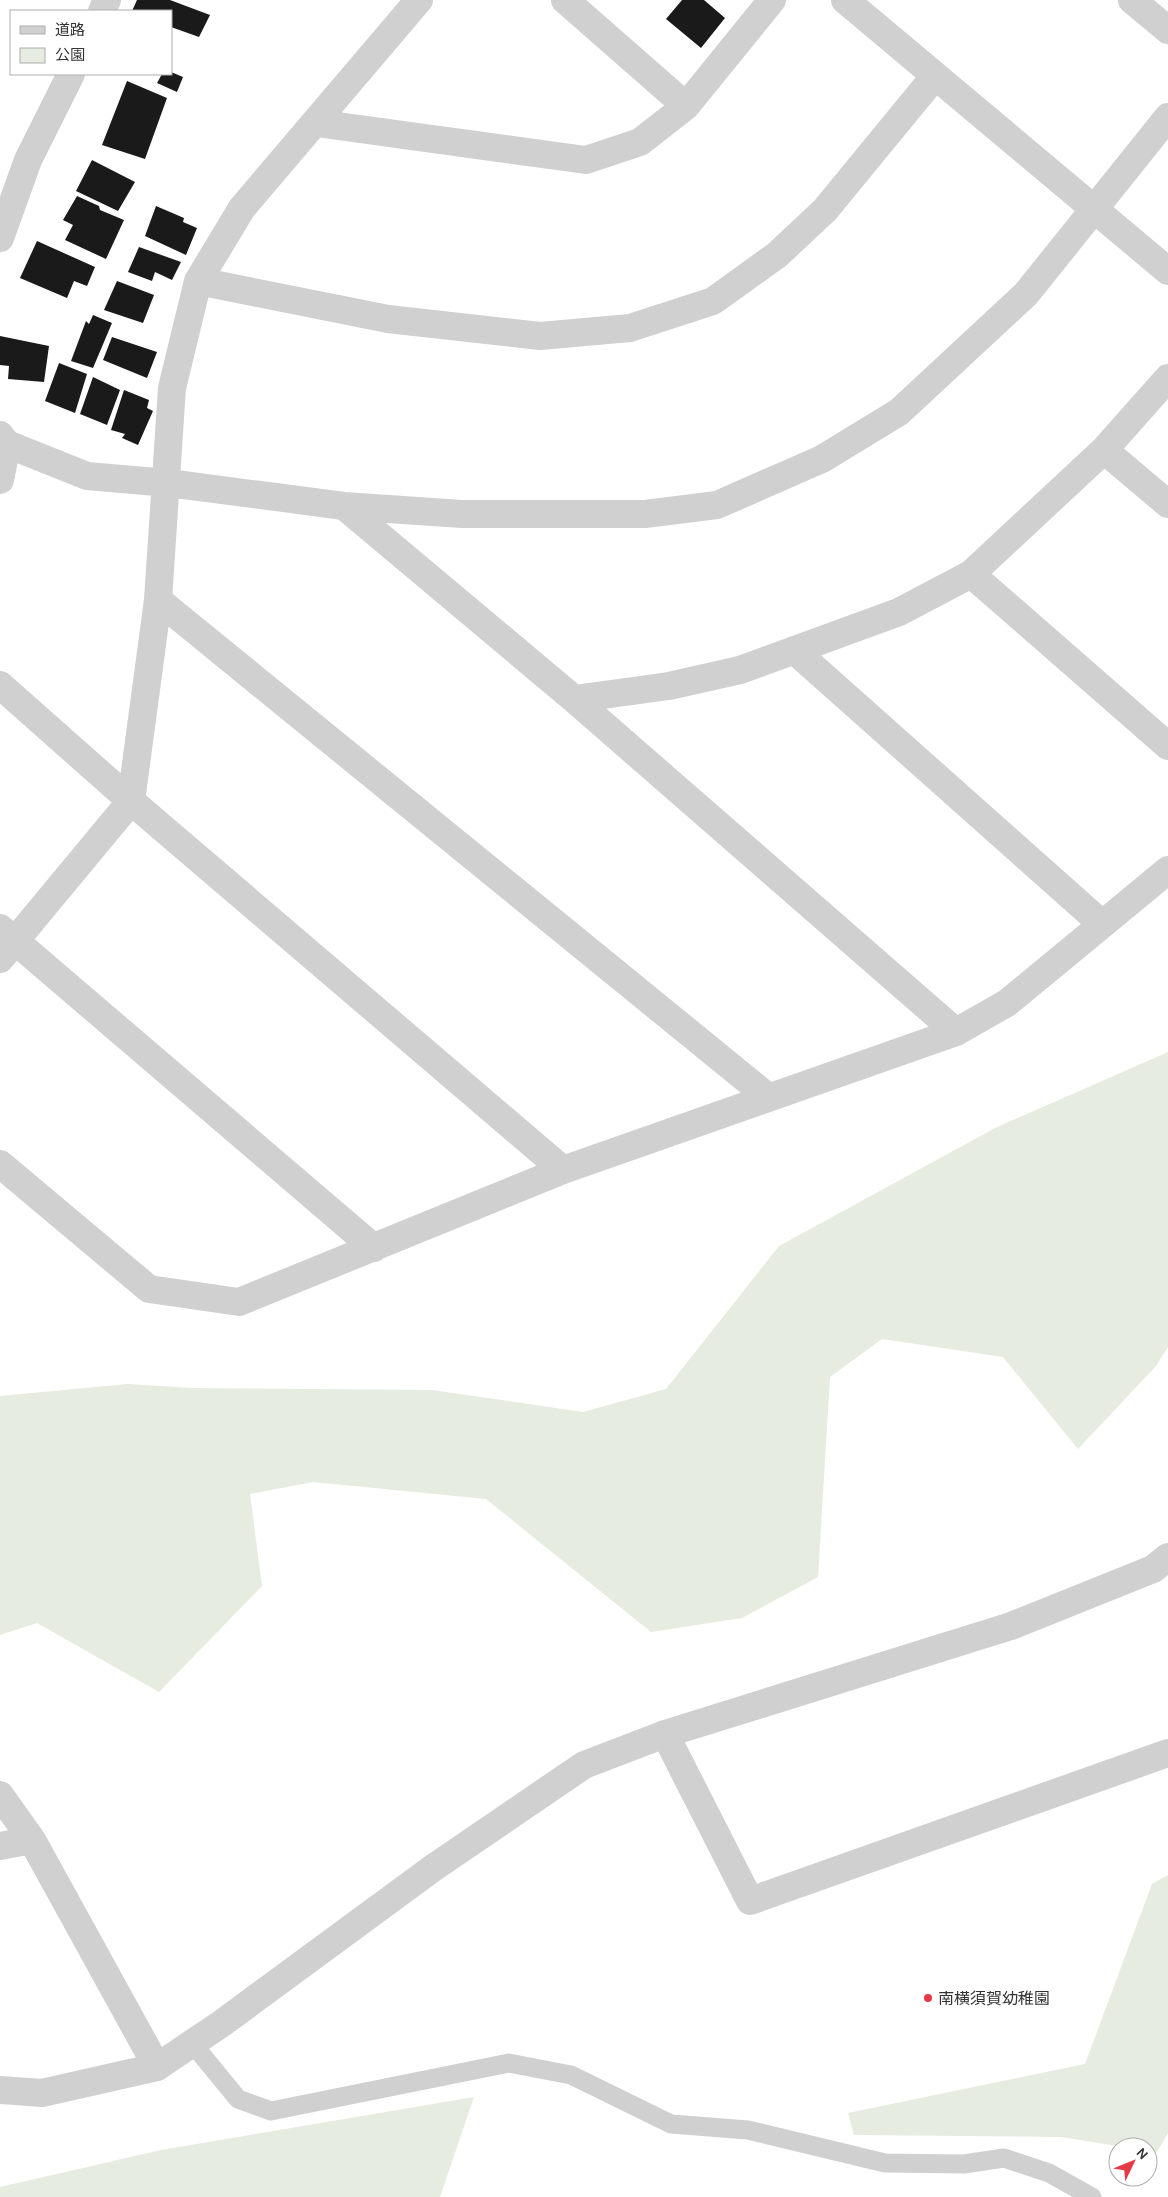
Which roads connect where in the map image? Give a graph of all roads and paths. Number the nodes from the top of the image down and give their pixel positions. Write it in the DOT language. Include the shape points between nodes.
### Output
graph roads {
  1 [pos="419,0"];
  2 [pos="565,0"];
  3 [pos="772,0"];
  4 [pos="845,0"];
  5 [pos="1132,0"];
  6 [pos="1168,30"];
  7 [pos="70,75"];
  8 [pos="935,76"];
  9 [pos="686,106"];
  10 [pos="1168,117"];
  11 [pos="316,123"];
  12 [pos="1093,208"];
  13 [pos="0,238"];
  14 [pos="1168,271"];
  15 [pos="198,281"];
  16 [pos="1168,378"];
  17 [pos="3,439"];
  18 [pos="1104,450"];
  19 [pos="0,480"];
  20 [pos="168,483"];
  21 [pos="1168,504"];
  22 [pos="344,506"];
  23 [pos="971,574"];
  24 [pos="158,600"];
  25 [pos="794,650"];
  26 [pos="0,685"];
  27 [pos="574,699"];
  28 [pos="1168,746"];
  29 [pos="131,801"];
  30 [pos="1168,870"];
  31 [pos="1102,924"];
  32 [pos="5,943"];
  33 [pos="956,1032"];
  34 [pos="768,1097"];
  35 [pos="0,1164"];
  36 [pos="563,1170"];
  37 [pos="374,1248"];
  38 [pos="1163,1567"];
  39 [pos="665,1734"];
  40 [pos="1168,1753"];
  41 [pos="0,1796"];
  42 [pos="32,1840"];
  43 [pos="0,1846"];
  44 [pos="192,2043"];
  45 [pos="157,2066"];
  46 [pos="0,2090"];
  47 [pos="1092,2197"];
  1 -- 11 [label="street"];
  2 -- 9 [label="street"];
  3 -- 9 [label="street"];
  4 -- 8 [label="street"];
  5 -- 6 [label="street"];
  7 -- 13 [label="street" via="28,160"];
  8 -- 12 [label="street"];
  8 -- 15 [label="street" via="825,210 777,255 713,301 630,328 540,336 388,319"];
  9 -- 11 [label="street" via="640,142 586,160"];
  10 -- 12 [label="street"];
  11 -- 15 [label="street" via="242,208"];
  12 -- 14 [label="street"];
  12 -- 22 [label="street" via="1026,294 899,412 822,459 717,505 645,514 462,514"];
  15 -- 20 [label="street" via="172,388"];
  16 -- 18 [label="street"];
  17 -- 19 [label="street"];
  17 -- 20 [label="street" via="87,476"];
  18 -- 21 [label="street"];
  18 -- 23 [label="street"];
  20 -- 22 [label="street"];
  20 -- 24 [label="street"];
  22 -- 27 [label="street"];
  23 -- 25 [label="street" via="899,612"];
  23 -- 28 [label="street"];
  24 -- 29 [label="street"];
  24 -- 34 [label="street"];
  25 -- 27 [label="street" via="740,670 669,686"];
  25 -- 31 [label="street"];
  26 -- 29 [label="street"];
  27 -- 33 [label="street"];
  29 -- 32 [label="street"];
  29 -- 36 [label="street"];
  30 -- 31 [label="street"];
  31 -- 33 [label="street" via="1007,1003"];
  32 -- 37 [label="street"];
  33 -- 34 [label="street"];
  34 -- 36 [label="street"];
  35 -- 37 [label="street" via="149,1289 239,1302"];
  36 -- 37 [label="street"];
  38 -- 39 [label="street" via="1011,1626"];
  39 -- 40 [label="street" via="750,1901"];
  39 -- 44 [label="street" via="584,1765 433,1868"];
  41 -- 42 [label="street"];
  42 -- 43 [label="street"];
  42 -- 45 [label="street"];
  44 -- 45 [label="street"];
  44 -- 47 [label="lane" via="238,2099 271,2111 509,2063 571,2075 671,2124 748,2130 885,2163 964,2164 1004,2158 1049,2173"];
  45 -- 46 [label="street" via="42,2093"];
}
